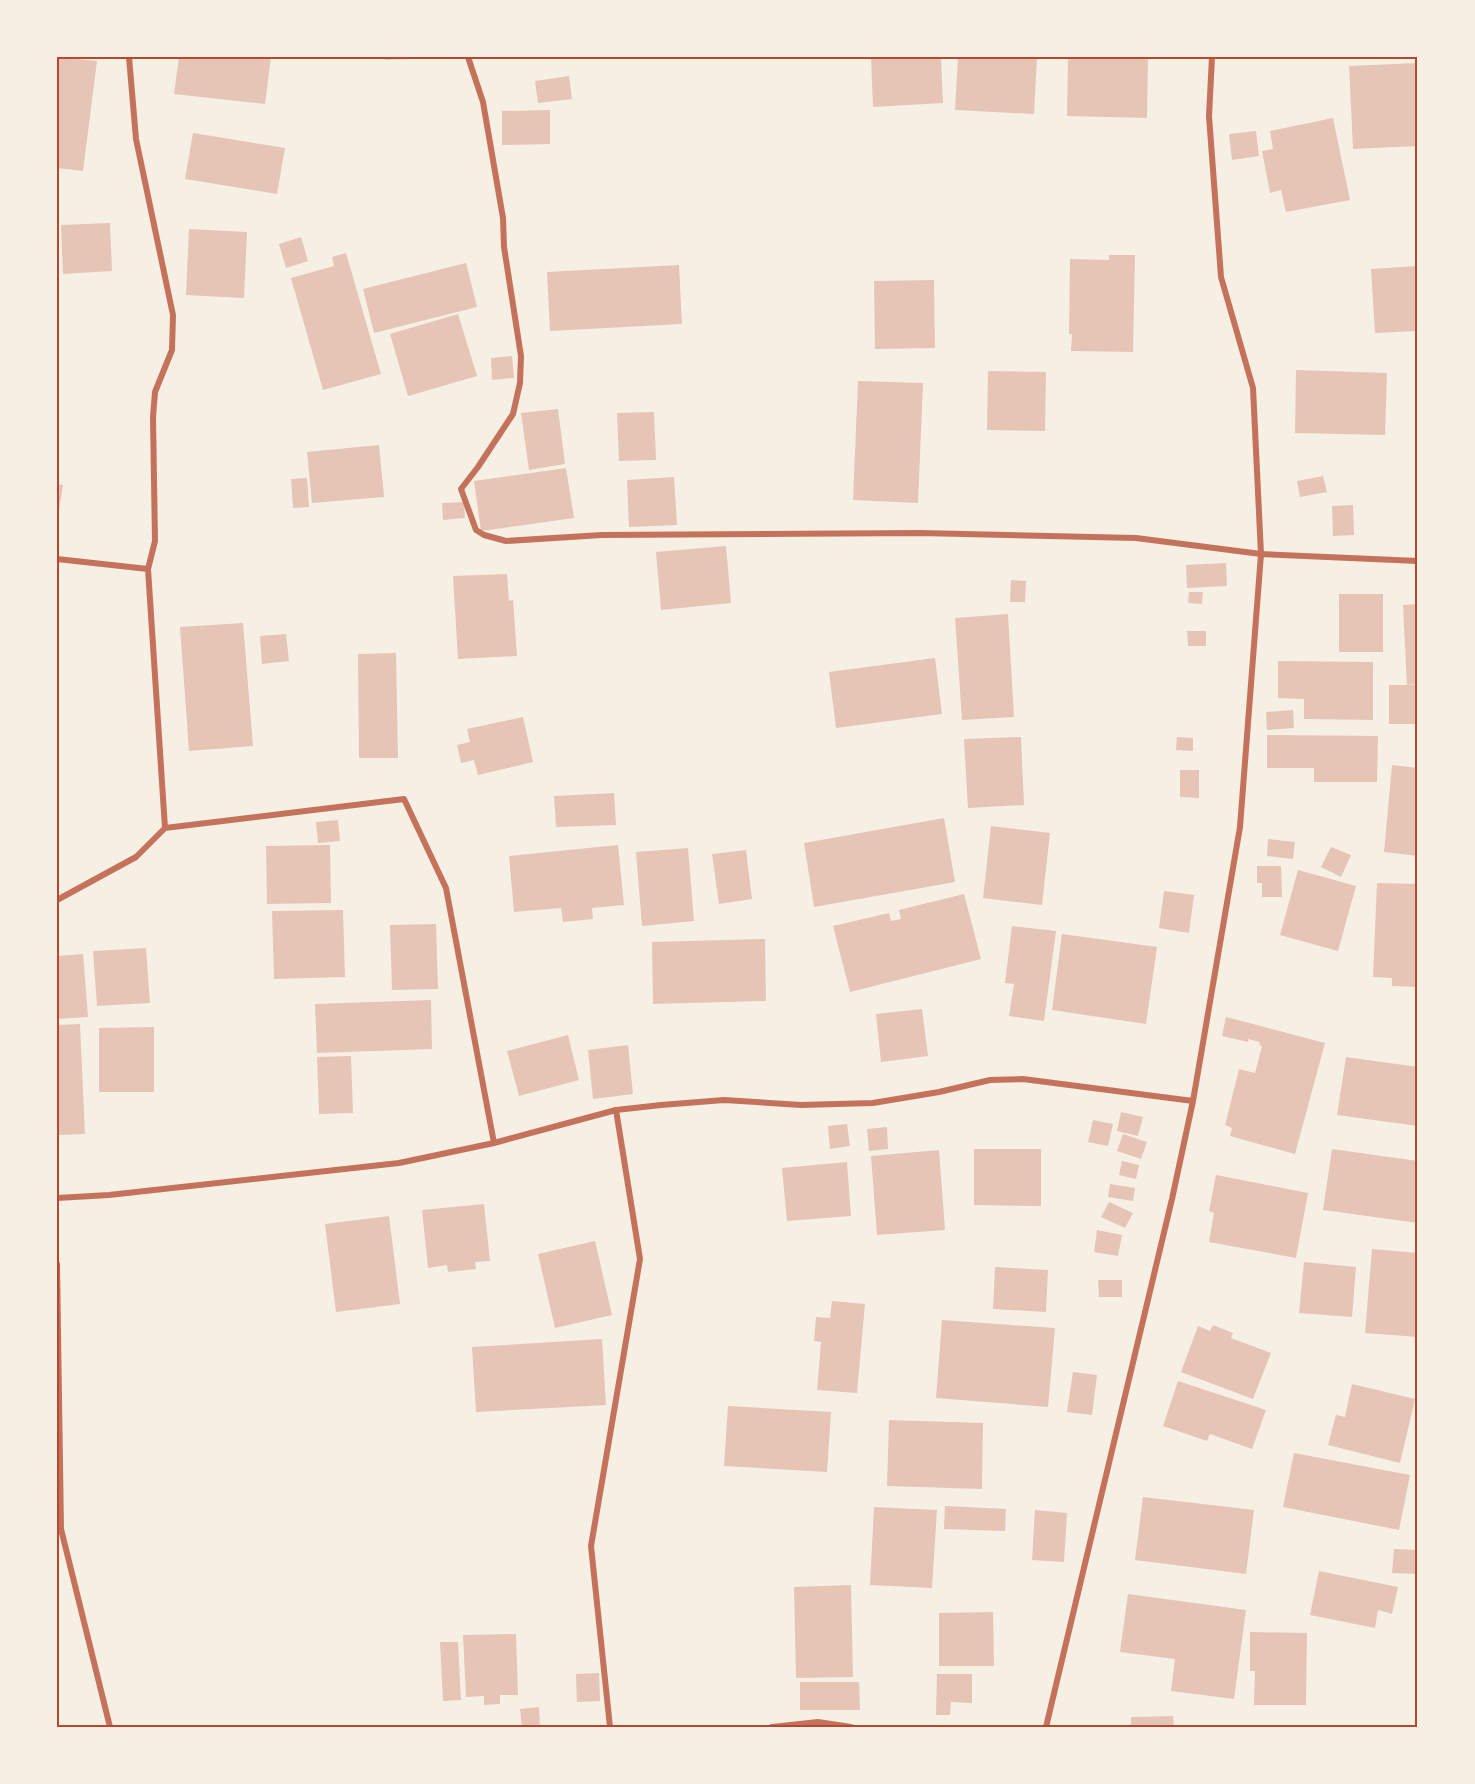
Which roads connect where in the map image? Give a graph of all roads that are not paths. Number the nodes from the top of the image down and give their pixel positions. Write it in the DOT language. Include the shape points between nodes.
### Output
graph roads {
  1 [pos="129,57"];
  2 [pos="468,57"];
  3 [pos="1212,57"];
  4 [pos="1261,554"];
  5 [pos="57,559"];
  6 [pos="1418,561"];
  7 [pos="148,569"];
  8 [pos="165,828"];
  9 [pos="57,900"];
  10 [pos="1193,1101"];
  11 [pos="616,1110"];
  12 [pos="494,1143"];
  13 [pos="57,1198"];
  14 [pos="57,1264"];
  15 [pos="110,1727"];
  16 [pos="610,1727"];
  17 [pos="772,1727"];
  18 [pos="851,1727"];
  19 [pos="1046,1727"];
  1 -- 7 [label="street" via="136,139 174,315 172,350 155,392 155,541"];
  2 -- 4 [label="street" via="483,102 521,356 513,414 461,489 476,530 506,541 602,535 920,533 1113,537"];
  3 -- 4 [label="street" via="1209,116 1221,277 1253,388"];
  4 -- 6 [label="street"];
  4 -- 10 [label="street" via="1240,827"];
  5 -- 7 [label="street"];
  7 -- 8 [label="street"];
  8 -- 9 [label="street" via="136,857"];
  8 -- 12 [label="street" via="404,800 446,888"];
  10 -- 11 [label="street" via="1023,1079 990,1080 873,1103 801,1105 724,1100"];
  10 -- 19 [label="street"];
  11 -- 12 [label="street"];
  11 -- 16 [label="street" via="640,1258 591,1546"];
  12 -- 13 [label="street" via="399,1163"];
  14 -- 15 [label="street" via="61,1529"];
  17 -- 18 [label="street" via="818,1722"];
}
